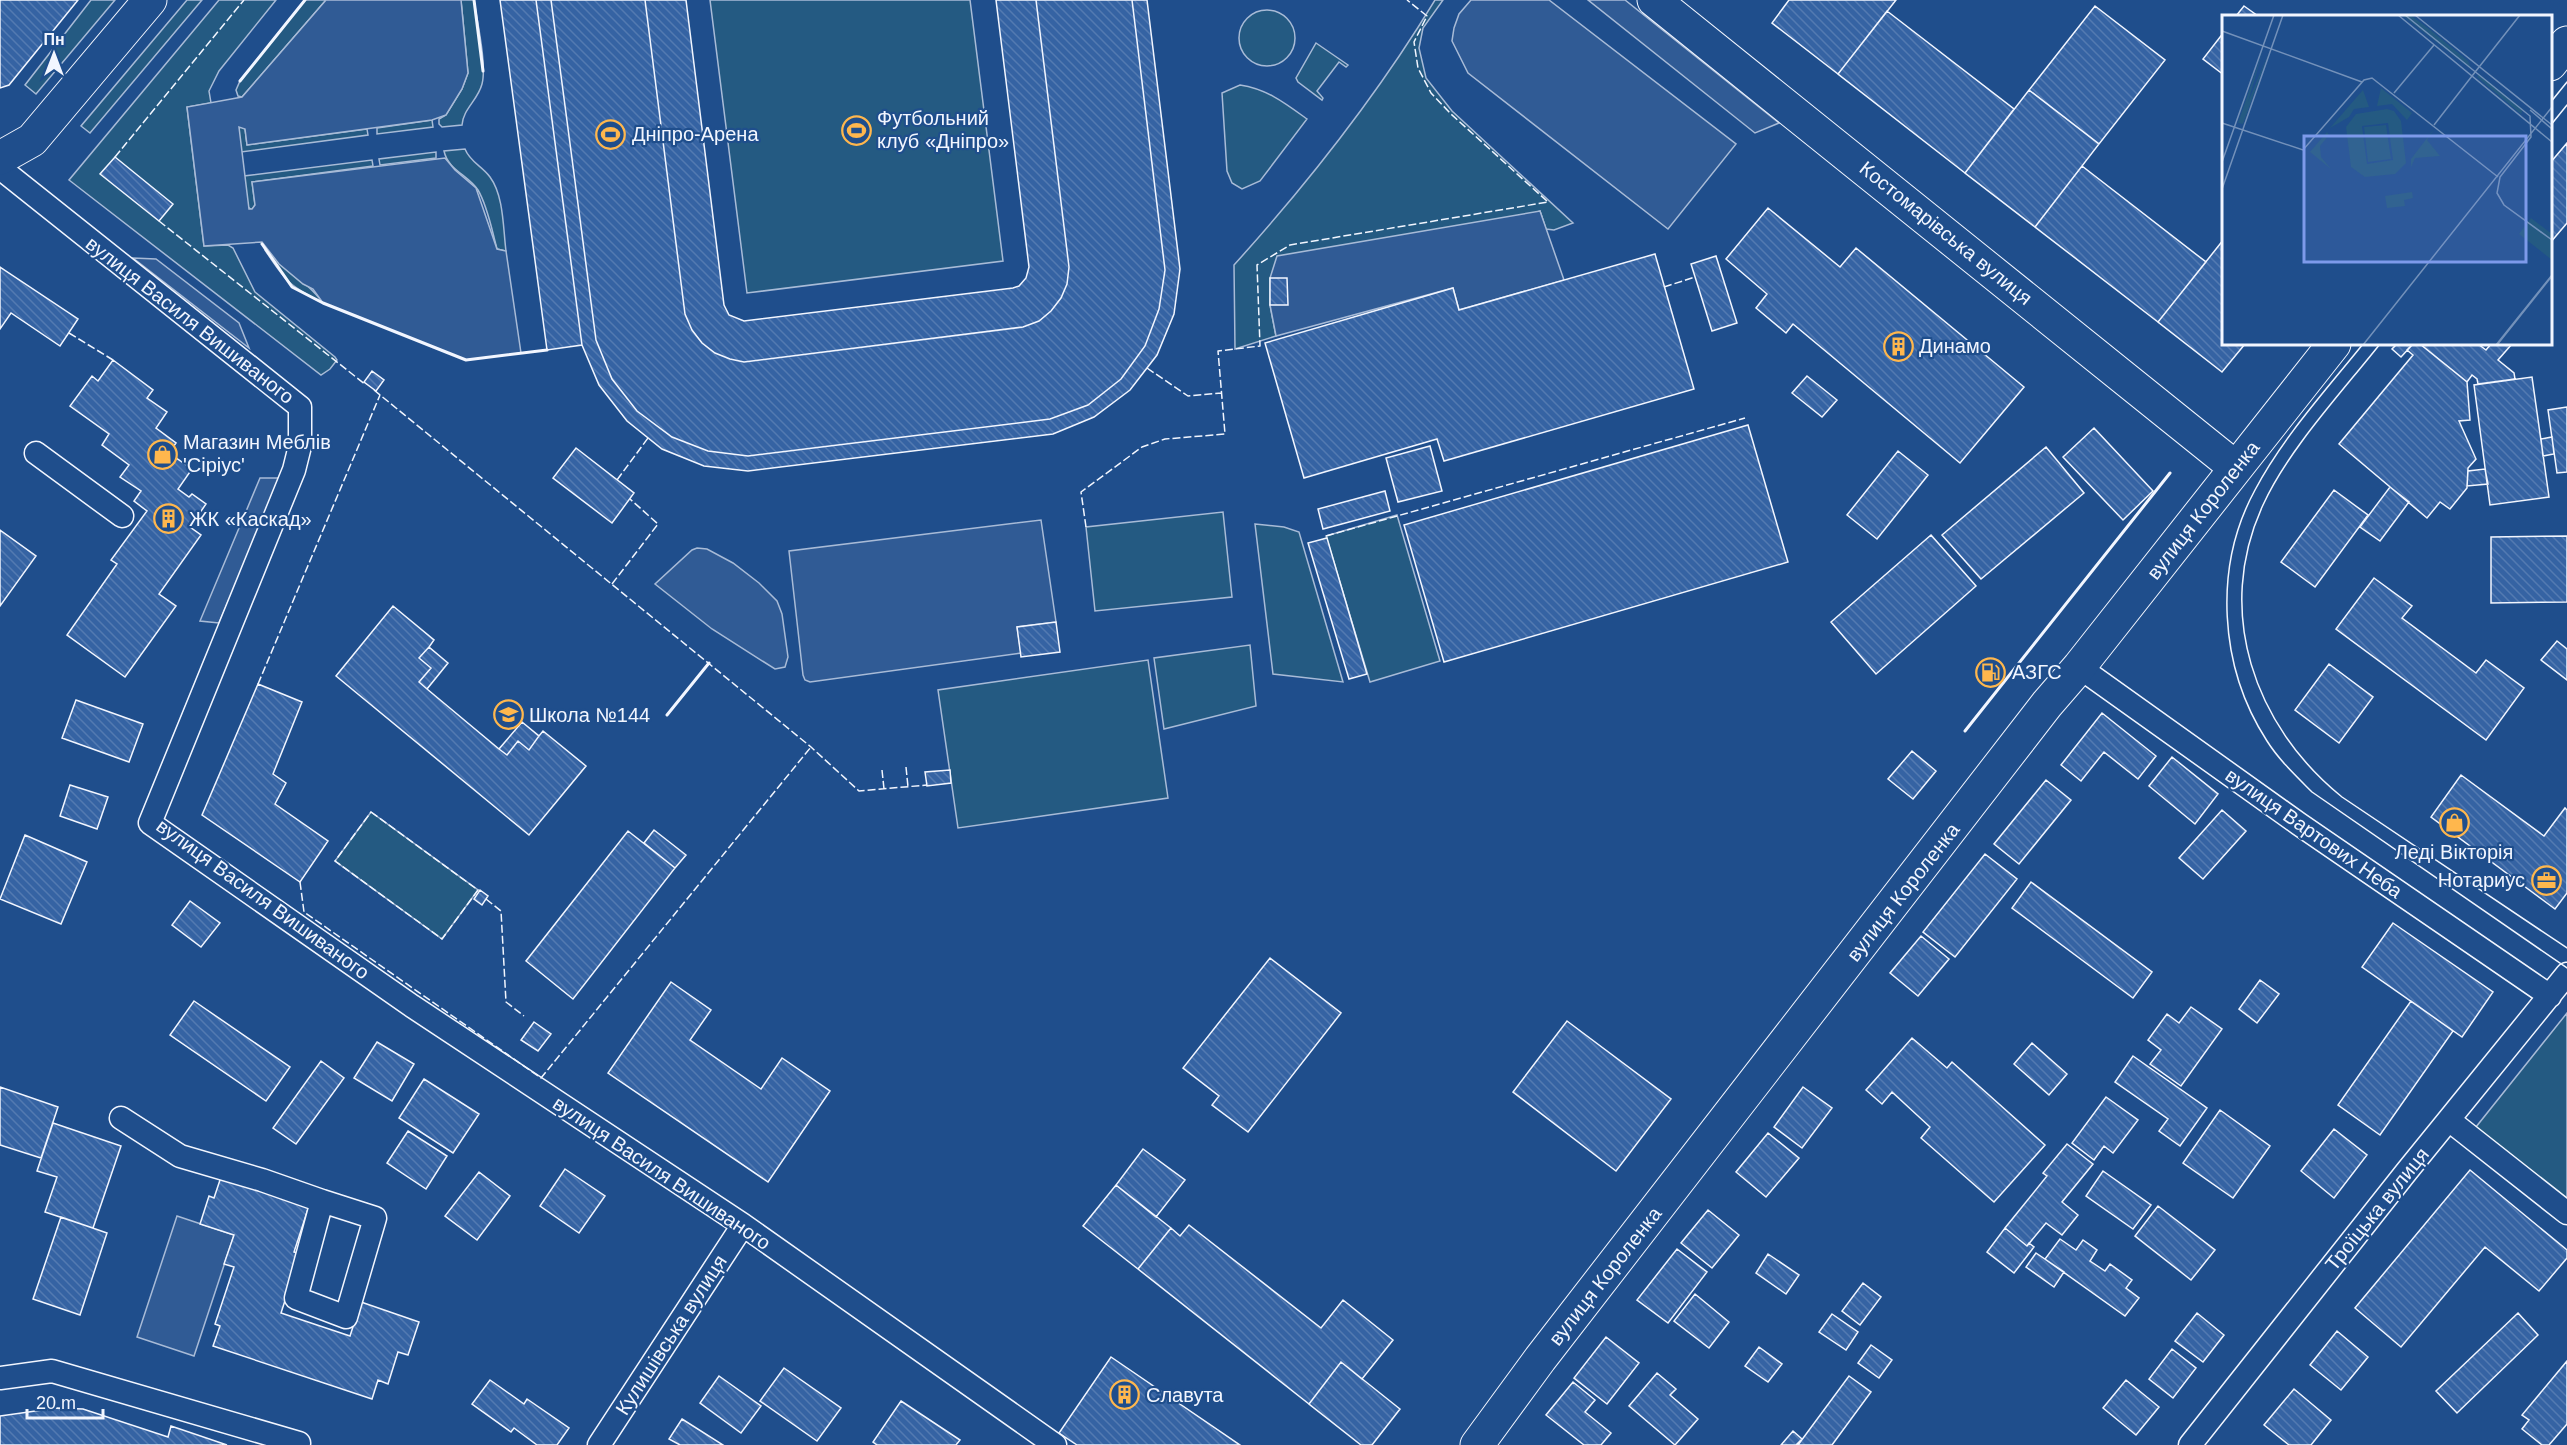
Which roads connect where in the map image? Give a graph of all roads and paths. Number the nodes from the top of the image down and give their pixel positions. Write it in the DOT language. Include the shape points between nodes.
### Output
graph roads {
  1 [pos="150,0"];
  2 [pos="1654,0"];
  3 [pos="2567,43"];
  4 [pos="2552,62"];
  5 [pos="0,158"];
  6 [pos="0,168"];
  7 [pos="2333,345"];
  8 [pos="36,453"];
  9 [pos="2236,468"];
  10 [pos="122,516"];
  11 [pos="2079,667"];
  12 [pos="2567,974"];
  13 [pos="2550,996"];
  14 [pos="121,1118"];
  15 [pos="2449,1120"];
  16 [pos="322,1202"];
  17 [pos="2567,1213"];
  18 [pos="743,1225"];
  19 [pos="0,1378"];
  20 [pos="299,1443"];
  21 [pos="599,1445"];
  22 [pos="1055,1445"];
  23 [pos="1477,1445"];
  24 [pos="2190,1445"];
  1 -- 5 [label="street" via="32,140"];
  2 -- 9 [label="street, Костомарівська вулиця"];
  3 -- 4 [label="street"];
  6 -- 18 [label="street, вулиця Василя Вишиваного" via="300,407 300,446 294,470 150,823 412,1006"];
  7 -- 9 [label="street, вулиця Короленка"];
  8 -- 10 [label="street"];
  9 -- 11 [label="street, вулиця Короленка"];
  11 -- 13 [label="street, вулиця Вартових Неба"];
  11 -- 23 [label="street, вулиця Короленка"];
  12 -- 13 [label="street, Троїцька вулиця"];
  13 -- 15 [label="street, Троїцька вулиця"];
  14 -- 16 [label="street" via="180,1156"];
  15 -- 17 [label="street"];
  15 -- 24 [label="street, Троїцька вулиця"];
  16 -- 16 [label="street" via="296,1298 346,1317 375,1218"];
  18 -- 21 [label="street, Кулишівська вулиця"];
  18 -- 22 [label="street, вулиця Василя Вишиваного"];
  19 -- 20 [label="street" via="52,1371"];
}
